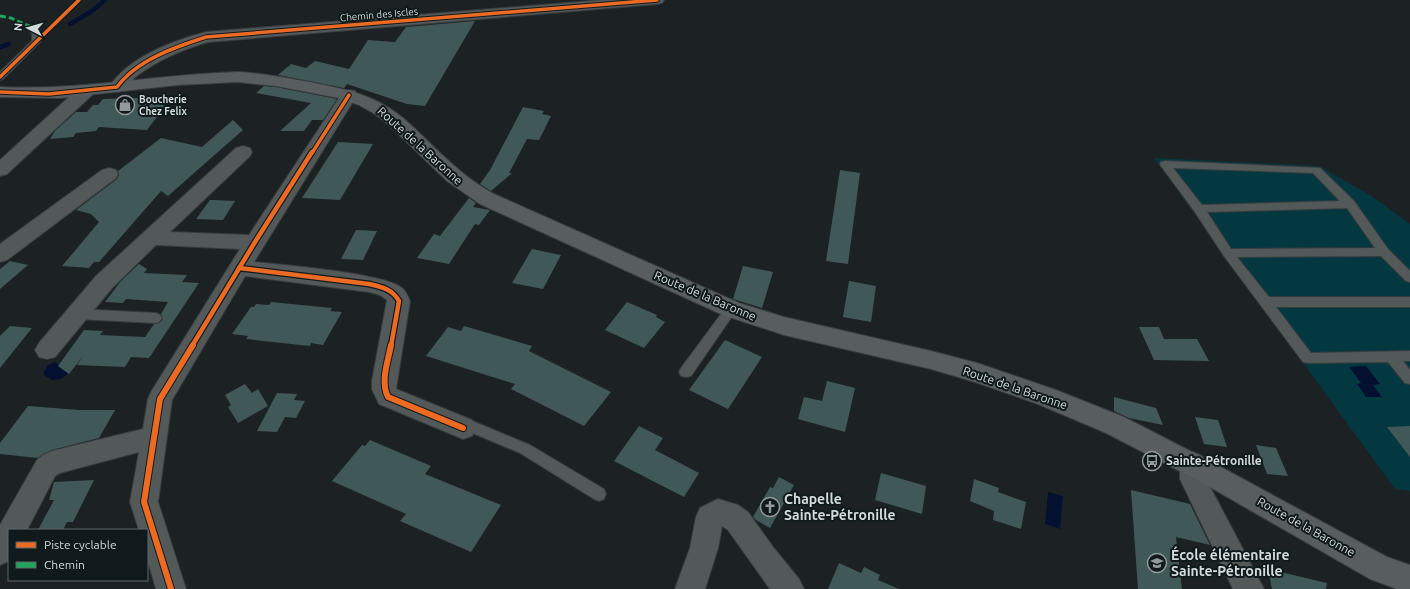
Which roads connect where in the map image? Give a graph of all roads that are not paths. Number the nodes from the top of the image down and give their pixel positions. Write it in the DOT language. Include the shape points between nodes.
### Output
graph roads {
  1 [pos="657,0"];
  2 [pos="31,27"];
  3 [pos="0,77"];
  4 [pos="117,88"];
  5 [pos="86,91"];
  6 [pos="0,92"];
  7 [pos="349,95"];
  8 [pos="243,152"];
  9 [pos="0,170"];
  10 [pos="109,174"];
  11 [pos="1350,204"];
  12 [pos="1199,209"];
  13 [pos="155,233"];
  14 [pos="258,237"];
  15 [pos="1384,252"];
  16 [pos="1228,253"];
  17 [pos="0,255"];
  18 [pos="239,268"];
  19 [pos="1410,278"];
  20 [pos="1265,302"];
  21 [pos="1410,302"];
  22 [pos="731,309"];
  23 [pos="77,314"];
  24 [pos="156,318"];
  25 [pos="47,350"];
  26 [pos="1391,356"];
  27 [pos="1410,356"];
  28 [pos="686,372"];
  29 [pos="1410,379"];
  30 [pos="463,428"];
  31 [pos="154,437"];
  32 [pos="1193,464"];
  33 [pos="599,494"];
  34 [pos="13,529"];
  35 [pos="8,537"];
  36 [pos="0,553"];
  37 [pos="8,565"];
  38 [pos="1410,579"];
  39 [pos="171,589"];
  40 [pos="690,589"];
  41 [pos="790,589"];
  42 [pos="1249,589"];
  1 -- 4 [label="street, Chemin des Iscles" via="206,37 179,46 133,71 124,77"];
  2 -- 3 [label="lane" via="36,34 36,42"];
  4 -- 5 [label="main road, Route de la Baronne"];
  4 -- 7 [label="main road, Route de la Baronne" via="193,80 250,78"];
  5 -- 6 [label="main road, Route de la Baronne" via="42,94"];
  5 -- 9 [label="street"];
  7 -- 14 [label="street"];
  7 -- 22 [label="main road, Route de la Baronne" via="374,105 389,116 447,172 478,194"];
  8 -- 13 [label="street"];
  10 -- 17 [label="street"];
  11 -- 12 [label="lane"];
  11 -- 12 [label="lane" via="1316,170 1165,164"];
  11 -- 15 [label="lane"];
  12 -- 16 [label="lane"];
  13 -- 14 [label="street"];
  13 -- 23 [label="street" via="104,282"];
  14 -- 18 [label="street"];
  15 -- 16 [label="lane"];
  15 -- 19 [label="lane"];
  16 -- 20 [label="lane"];
  18 -- 30 [label="street" via="344,280 387,289 395,294 399,301 384,381 388,397"];
  18 -- 31 [label="street" via="160,399"];
  20 -- 21 [label="lane"];
  20 -- 26 [label="lane" via="1308,358"];
  22 -- 28 [label="lane"];
  22 -- 32 [label="main road, Route de la Baronne" via="784,326 931,360 1009,383 1115,425"];
  23 -- 24 [label="lane"];
  23 -- 25 [label="street"];
  26 -- 27 [label="lane"];
  26 -- 29 [label="lane"];
  30 -- 33 [label="lane" via="470,426 525,449"];
  31 -- 34 [label="street" via="52,463 46,468"];
  31 -- 39 [label="street" via="144,502"];
  32 -- 38 [label="main road, Route de la Baronne" via="1380,569"];
  32 -- 42 [label="street" via="1193,479 1197,489"];
  35 -- 36 [label="street"];
  36 -- 37 [label="street"];
  40 -- 41 [label="street" via="704,548 710,517 718,512 728,514 738,521 763,557"];
}
